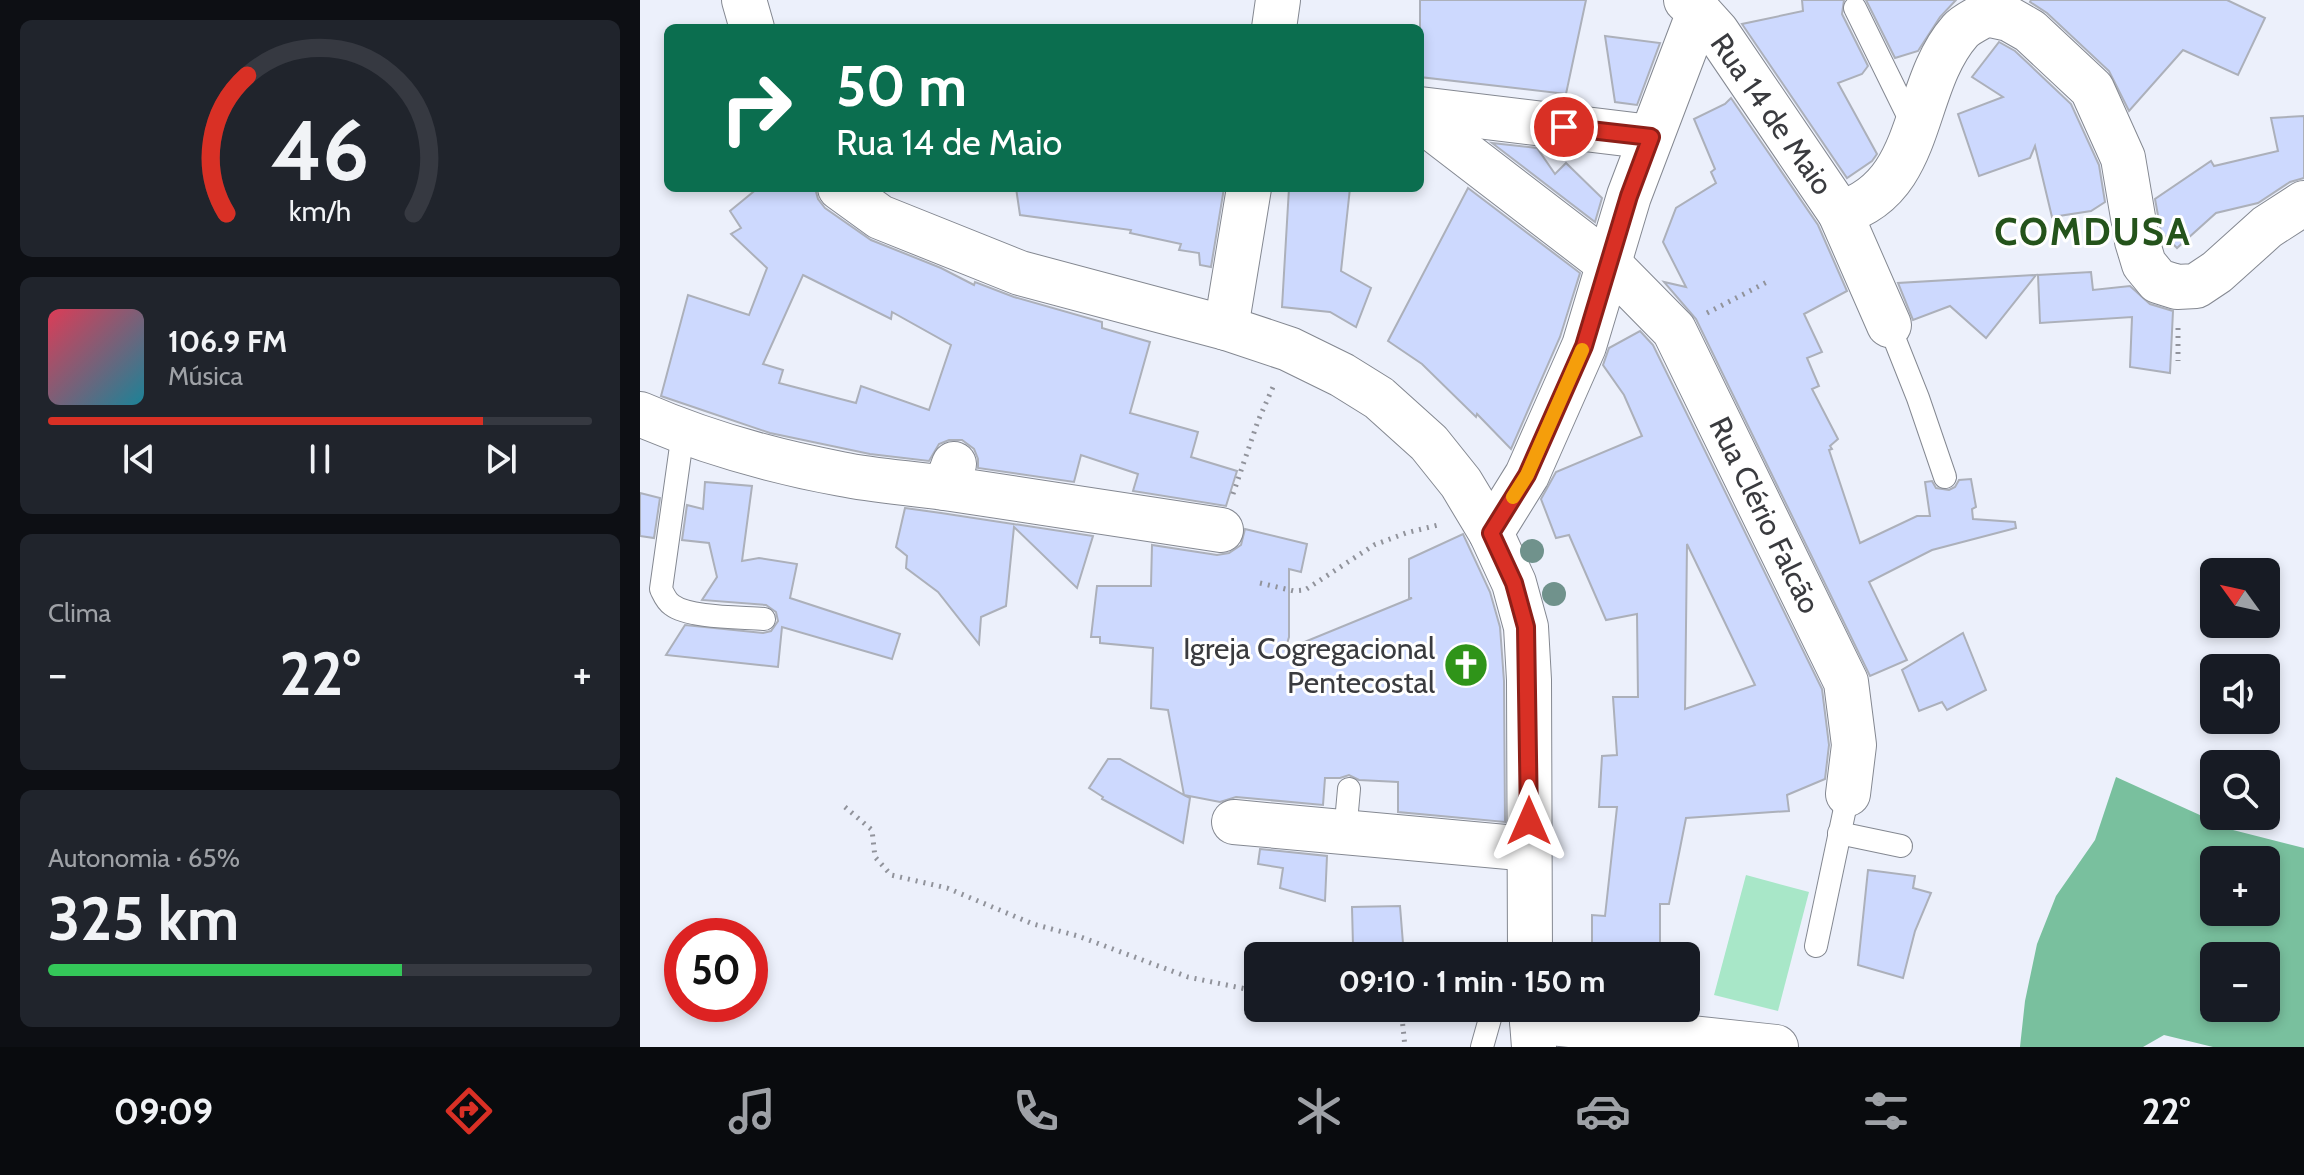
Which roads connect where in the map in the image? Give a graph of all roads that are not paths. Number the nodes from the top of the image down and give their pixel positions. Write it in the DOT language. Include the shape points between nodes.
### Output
graph roads {
  1 [pos="744,0"];
  2 [pos="1278,0"];
  3 [pos="1691,5"];
  4 [pos="1855,8"];
  5 [pos="751,24"];
  6 [pos="1275,24"];
  7 [pos="1424,109"];
  8 [pos="1424,122"];
  9 [pos="1916,131"];
  10 [pos="1651,137"];
  11 [pos="846,192"];
  12 [pos="1248,192"];
  13 [pos="2304,203"];
  14 [pos="1840,213"];
  15 [pos="1610,265"];
  16 [pos="1889,325"];
  17 [pos="1226,328"];
  18 [pos="640,414"];
  19 [pos="683,432"];
  20 [pos="1945,477"];
  21 [pos="1482,519"];
  22 [pos="1221,530"];
  23 [pos="764,619"];
  24 [pos="1349,789"];
  25 [pos="1844,814"];
  26 [pos="1234,822"];
  27 [pos="1345,833"];
  28 [pos="1901,846"];
  29 [pos="1529,849"];
  30 [pos="1528,904"];
  31 [pos="1514,942"];
  32 [pos="1529,942"];
  33 [pos="1816,946"];
  34 [pos="1521,1022"];
  35 [pos="1533,1022"];
  36 [pos="1482,1047"];
  37 [pos="1776,1047"];
  1 -- 5 [label="street"];
  2 -- 6 [label="street"];
  3 -- 10 [label="street, Rua 14 de Maio"];
  3 -- 14 [label="street, Rua 14 de Maio" via="1717,32"];
  4 -- 9 [label="lane"];
  7 -- 10 [label="street"];
  8 -- 15 [label="street, Rua Clério Falcão"];
  9 -- 13 [label="street, Rua 14 de Maio" via="1941,61 1961,29 1986,14 2030,31 2092,89 2123,158 2144,264 2158,281 2196,286"];
  9 -- 14 [label="street, Rua 14 de Maio" via="1900,167 1881,192 1861,207"];
  10 -- 15 [label="street, Rua 14 de Maio"];
  11 -- 17 [label="street" via="880,217 1020,273"];
  12 -- 17 [label="street"];
  14 -- 16 [label="street"];
  15 -- 21 [label="street, Rua 14 de Maio" via="1584,346 1527,475"];
  15 -- 25 [label="street, Rua Clério Falcão" via="1674,330 1846,682 1854,745"];
  16 -- 20 [label="lane"];
  17 -- 21 [label="street" via="1289,349 1379,398 1409,423 1461,483"];
  18 -- 19 [label="street"];
  19 -- 22 [label="street" via="844,475 950,476"];
  19 -- 23 [label="lane" via="661,589 674,608"];
  21 -- 29 [label="street" via="1514,583 1526,627"];
  24 -- 27 [label="lane"];
  25 -- 28 [label="lane"];
  25 -- 33 [label="lane"];
  26 -- 27 [label="street"];
  27 -- 29 [label="street"];
  29 -- 30 [label="street"];
  30 -- 31 [label="lane"];
  30 -- 32 [label="street"];
  34 -- 36 [label="lane"];
  35 -- 37 [label="street"];
}
